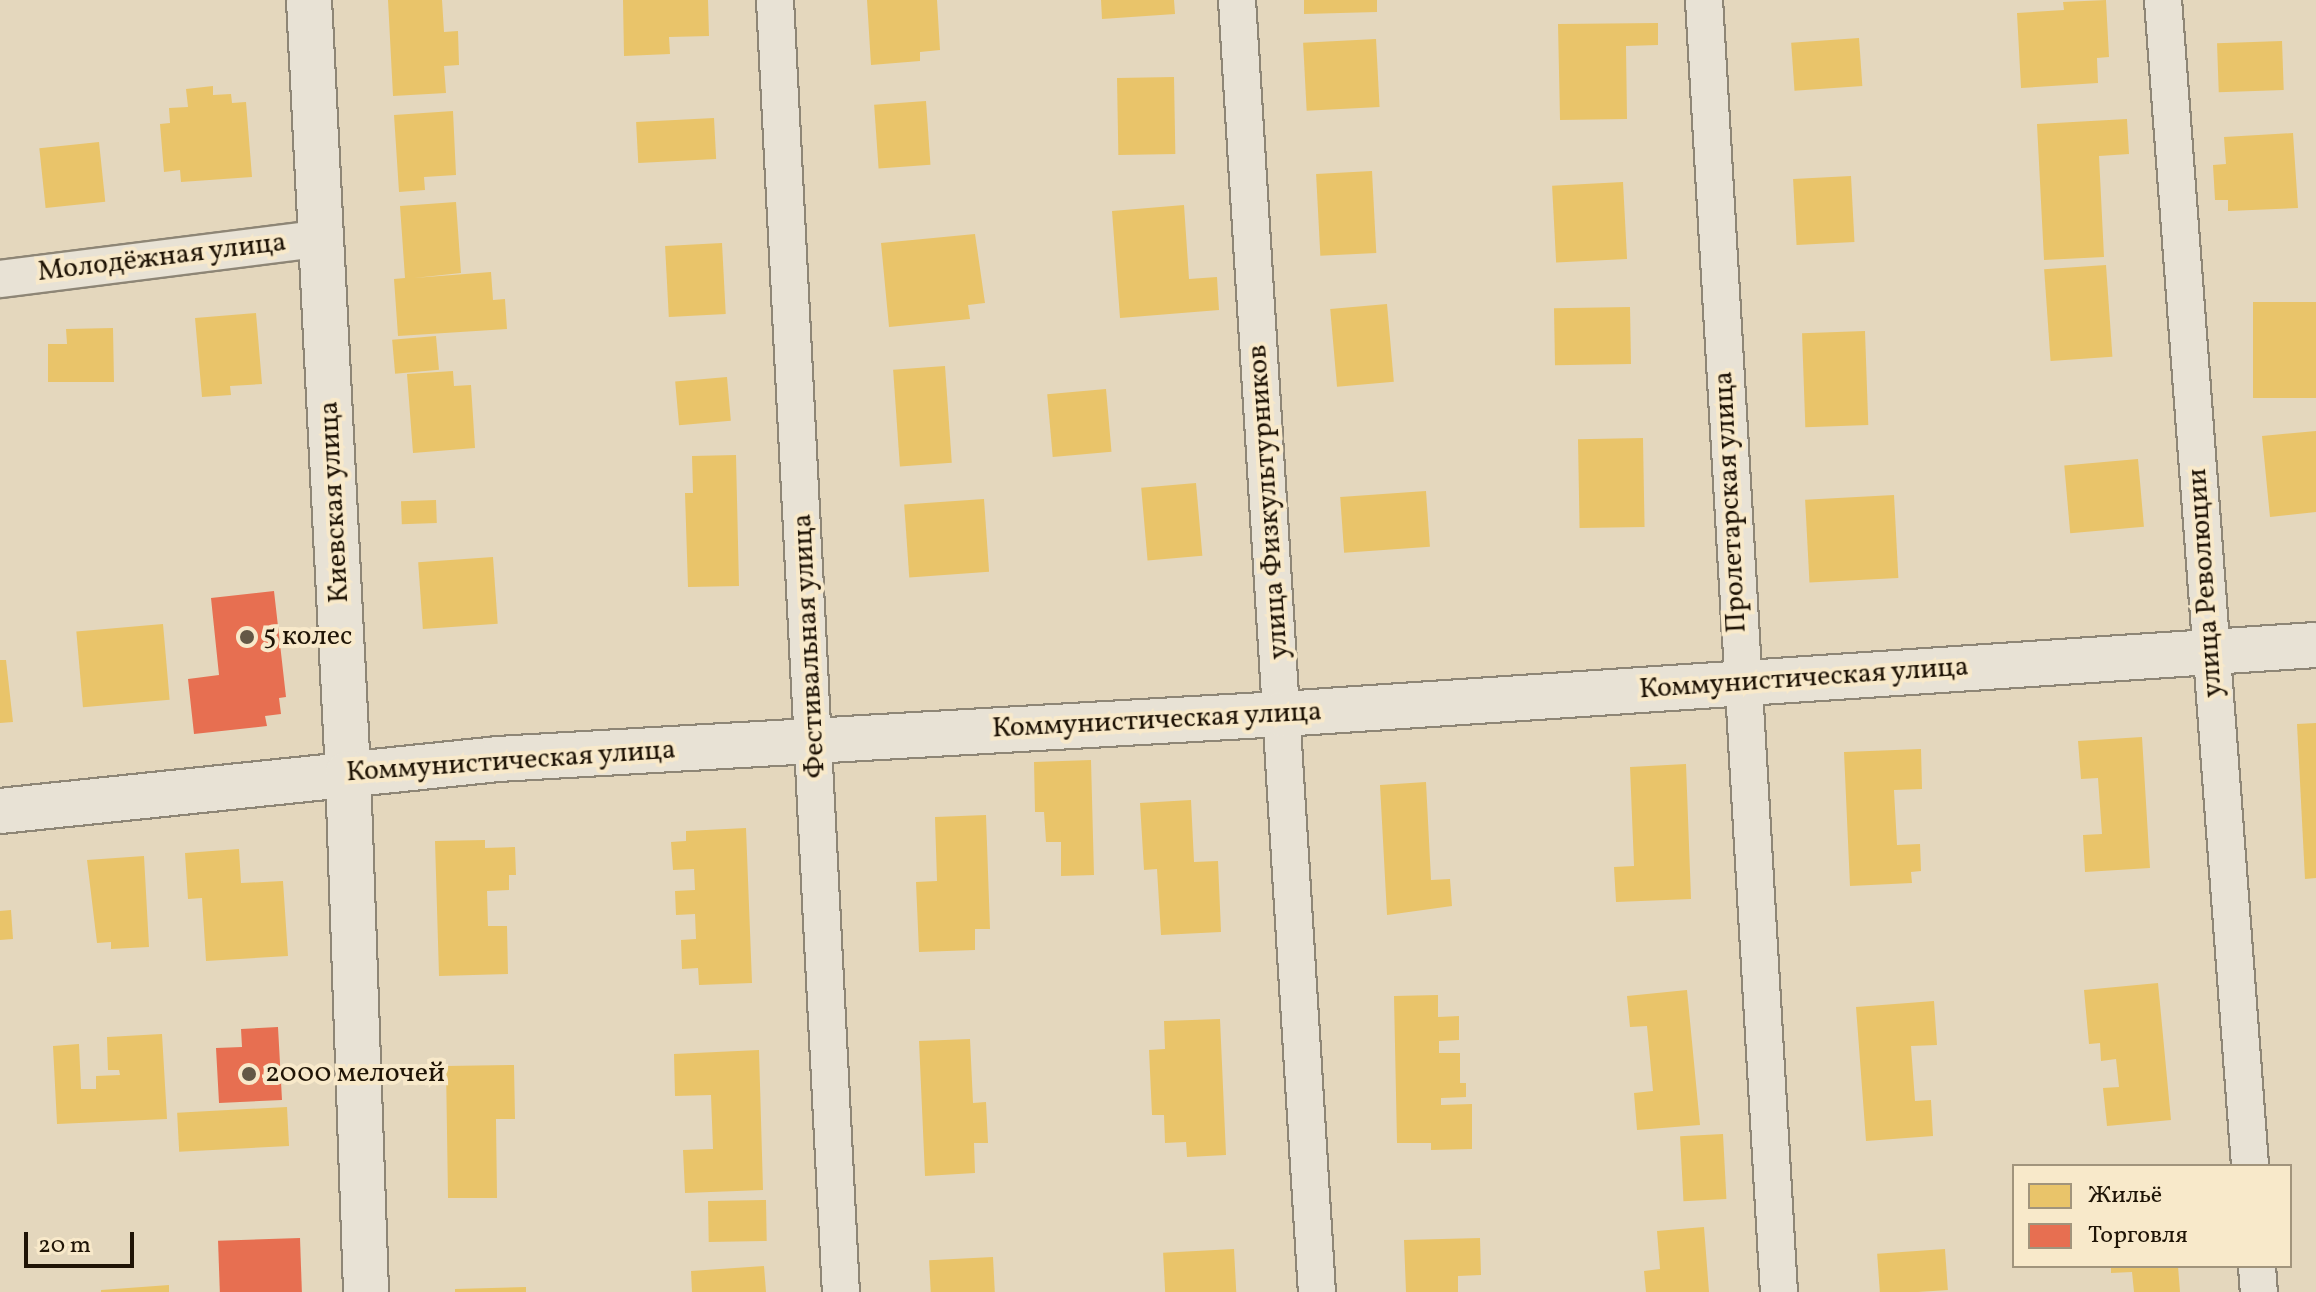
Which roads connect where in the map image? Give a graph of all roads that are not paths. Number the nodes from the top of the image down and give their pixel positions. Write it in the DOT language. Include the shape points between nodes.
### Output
graph roads {
  1 [pos="309,0"];
  2 [pos="775,0"];
  3 [pos="1237,0"];
  4 [pos="1704,0"];
  5 [pos="2163,0"];
  6 [pos="323,238"];
  7 [pos="0,279"];
  8 [pos="2316,645"];
  9 [pos="2211,651"];
  10 [pos="1740,684"];
  11 [pos="1282,714"];
  12 [pos="815,741"];
  13 [pos="348,773"];
  14 [pos="0,811"];
  15 [pos="2250,1164"];
  16 [pos="2257,1268"];
  17 [pos="366,1292"];
  18 [pos="841,1292"];
  19 [pos="1317,1292"];
  20 [pos="1779,1292"];
  21 [pos="2259,1292"];
  1 -- 6 [label="street, Киевская улица"];
  2 -- 12 [label="street, Фестивальная улица"];
  3 -- 11 [label="street, улица Физкультурников"];
  4 -- 10 [label="street, Пролетарская улица"];
  5 -- 9 [label="street, улица Революции"];
  6 -- 7 [label="street, Молодёжная улица"];
  6 -- 13 [label="street, Киевская улица"];
  8 -- 9 [label="street, Коммунистическая улица"];
  9 -- 10 [label="street, Коммунистическая улица"];
  9 -- 15 [label="street, улица Революции"];
  10 -- 11 [label="street, Коммунистическая улица"];
  10 -- 20 [label="street, Пролетарская улица"];
  11 -- 12 [label="street, Коммунистическая улица"];
  11 -- 19 [label="street, улица Физкультурников"];
  12 -- 13 [label="street, Коммунистическая улица"];
  12 -- 18 [label="street, Фестивальная улица"];
  13 -- 14 [label="street, Коммунистическая улица"];
  13 -- 17 [label="street, Киевская улица"];
  16 -- 21 [label="street"];
}
